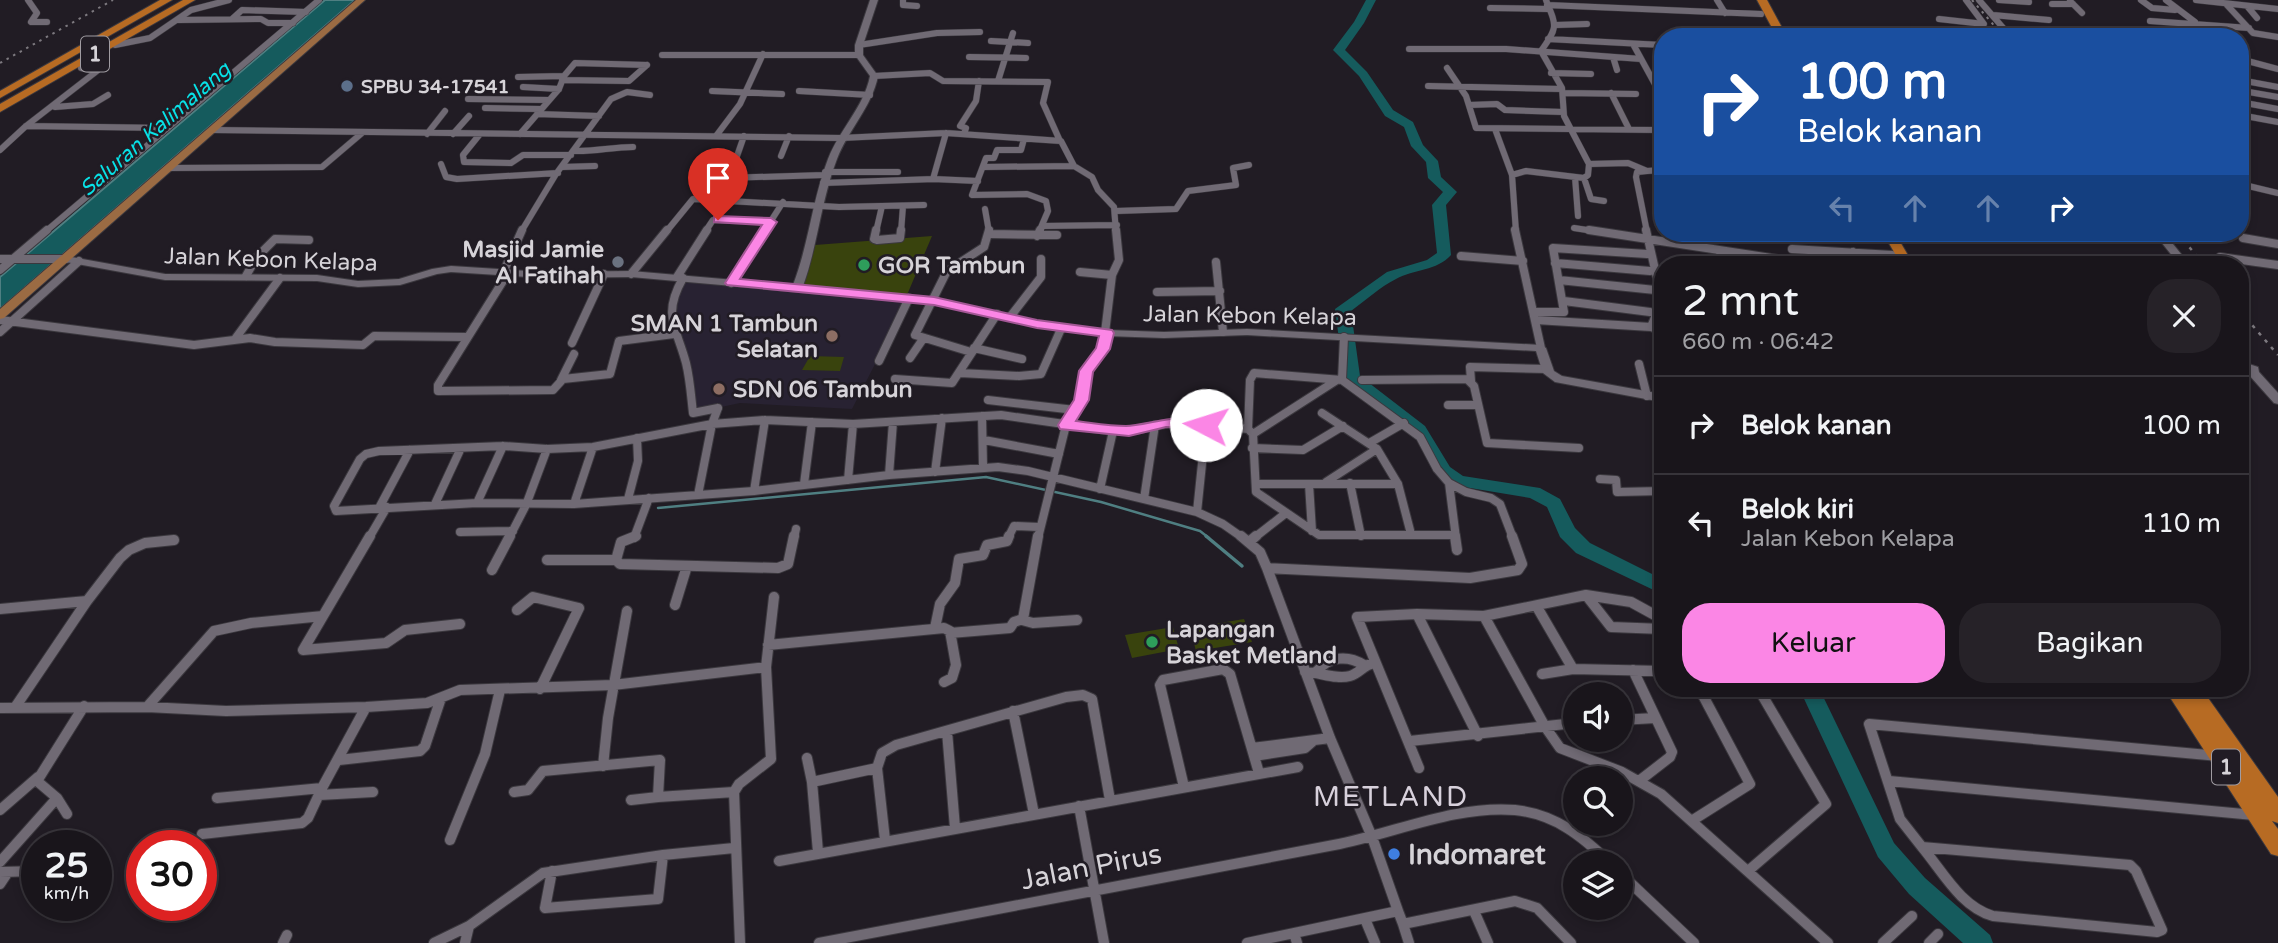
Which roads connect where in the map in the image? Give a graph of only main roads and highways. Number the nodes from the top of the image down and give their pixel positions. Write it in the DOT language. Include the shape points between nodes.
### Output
graph roads {
  1 [pos="151,0"];
  2 [pos="167,0"];
  3 [pos="181,0"];
  4 [pos="190,0"];
  5 [pos="361,0"];
  6 [pos="1755,0"];
  7 [pos="1762,0"];
  8 [pos="1768,28"];
  9 [pos="1777,28"];
  10 [pos="0,85"];
  11 [pos="0,95"];
  12 [pos="0,103"];
  13 [pos="0,109"];
  14 [pos="40,280"];
  15 [pos="56,282"];
  16 [pos="0,315"];
  17 [pos="2179,697"];
  18 [pos="2196,697"];
  19 [pos="2278,814"];
  20 [pos="2278,847"];
  1 -- 10 [label="highway, 1"];
  2 -- 11 [label="highway, 1"];
  3 -- 12 [label="highway, 1"];
  4 -- 13 [label="highway, 1"];
  5 -- 14 [label="main road"];
  6 -- 8 [label="highway"];
  7 -- 9 [label="highway"];
  14 -- 15 [label="main road"];
  14 -- 16 [label="main road"];
  17 -- 20 [label="highway, 1" via="2219,756 2249,814"];
  18 -- 19 [label="highway, 1"];
}
